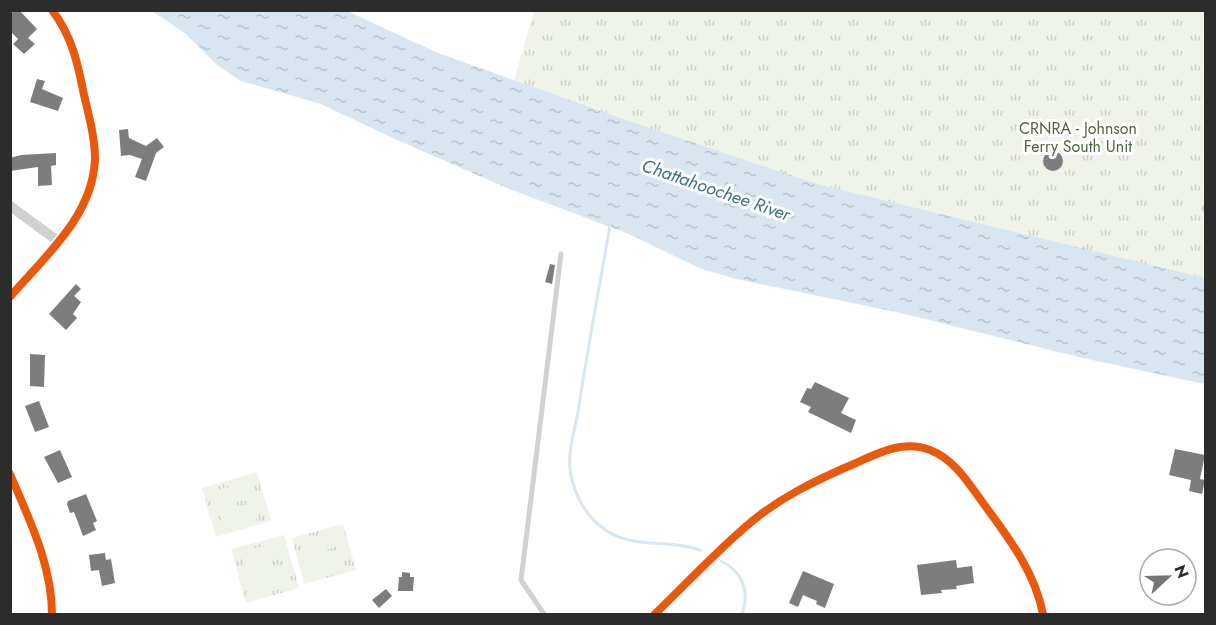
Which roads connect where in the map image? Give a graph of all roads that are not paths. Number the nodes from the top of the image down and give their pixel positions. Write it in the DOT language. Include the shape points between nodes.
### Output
graph roads {
  1 [pos="52,10"];
  2 [pos="10,206"];
  3 [pos="58,241"];
  4 [pos="561,254"];
  5 [pos="10,297"];
  6 [pos="10,474"];
  7 [pos="52,615"];
  8 [pos="544,615"];
  9 [pos="655,615"];
  10 [pos="1044,615"];
  1 -- 3 [label="street" via="76,58 93,134 94,159 92,183 84,206"];
  2 -- 3 [label="street"];
  3 -- 5 [label="street"];
  4 -- 8 [label="lane" via="521,580"];
  6 -- 7 [label="street" via="40,547 49,579"];
  9 -- 10 [label="street" via="744,528 780,501 885,450 908,446 930,450 958,470 1016,548"];
}
